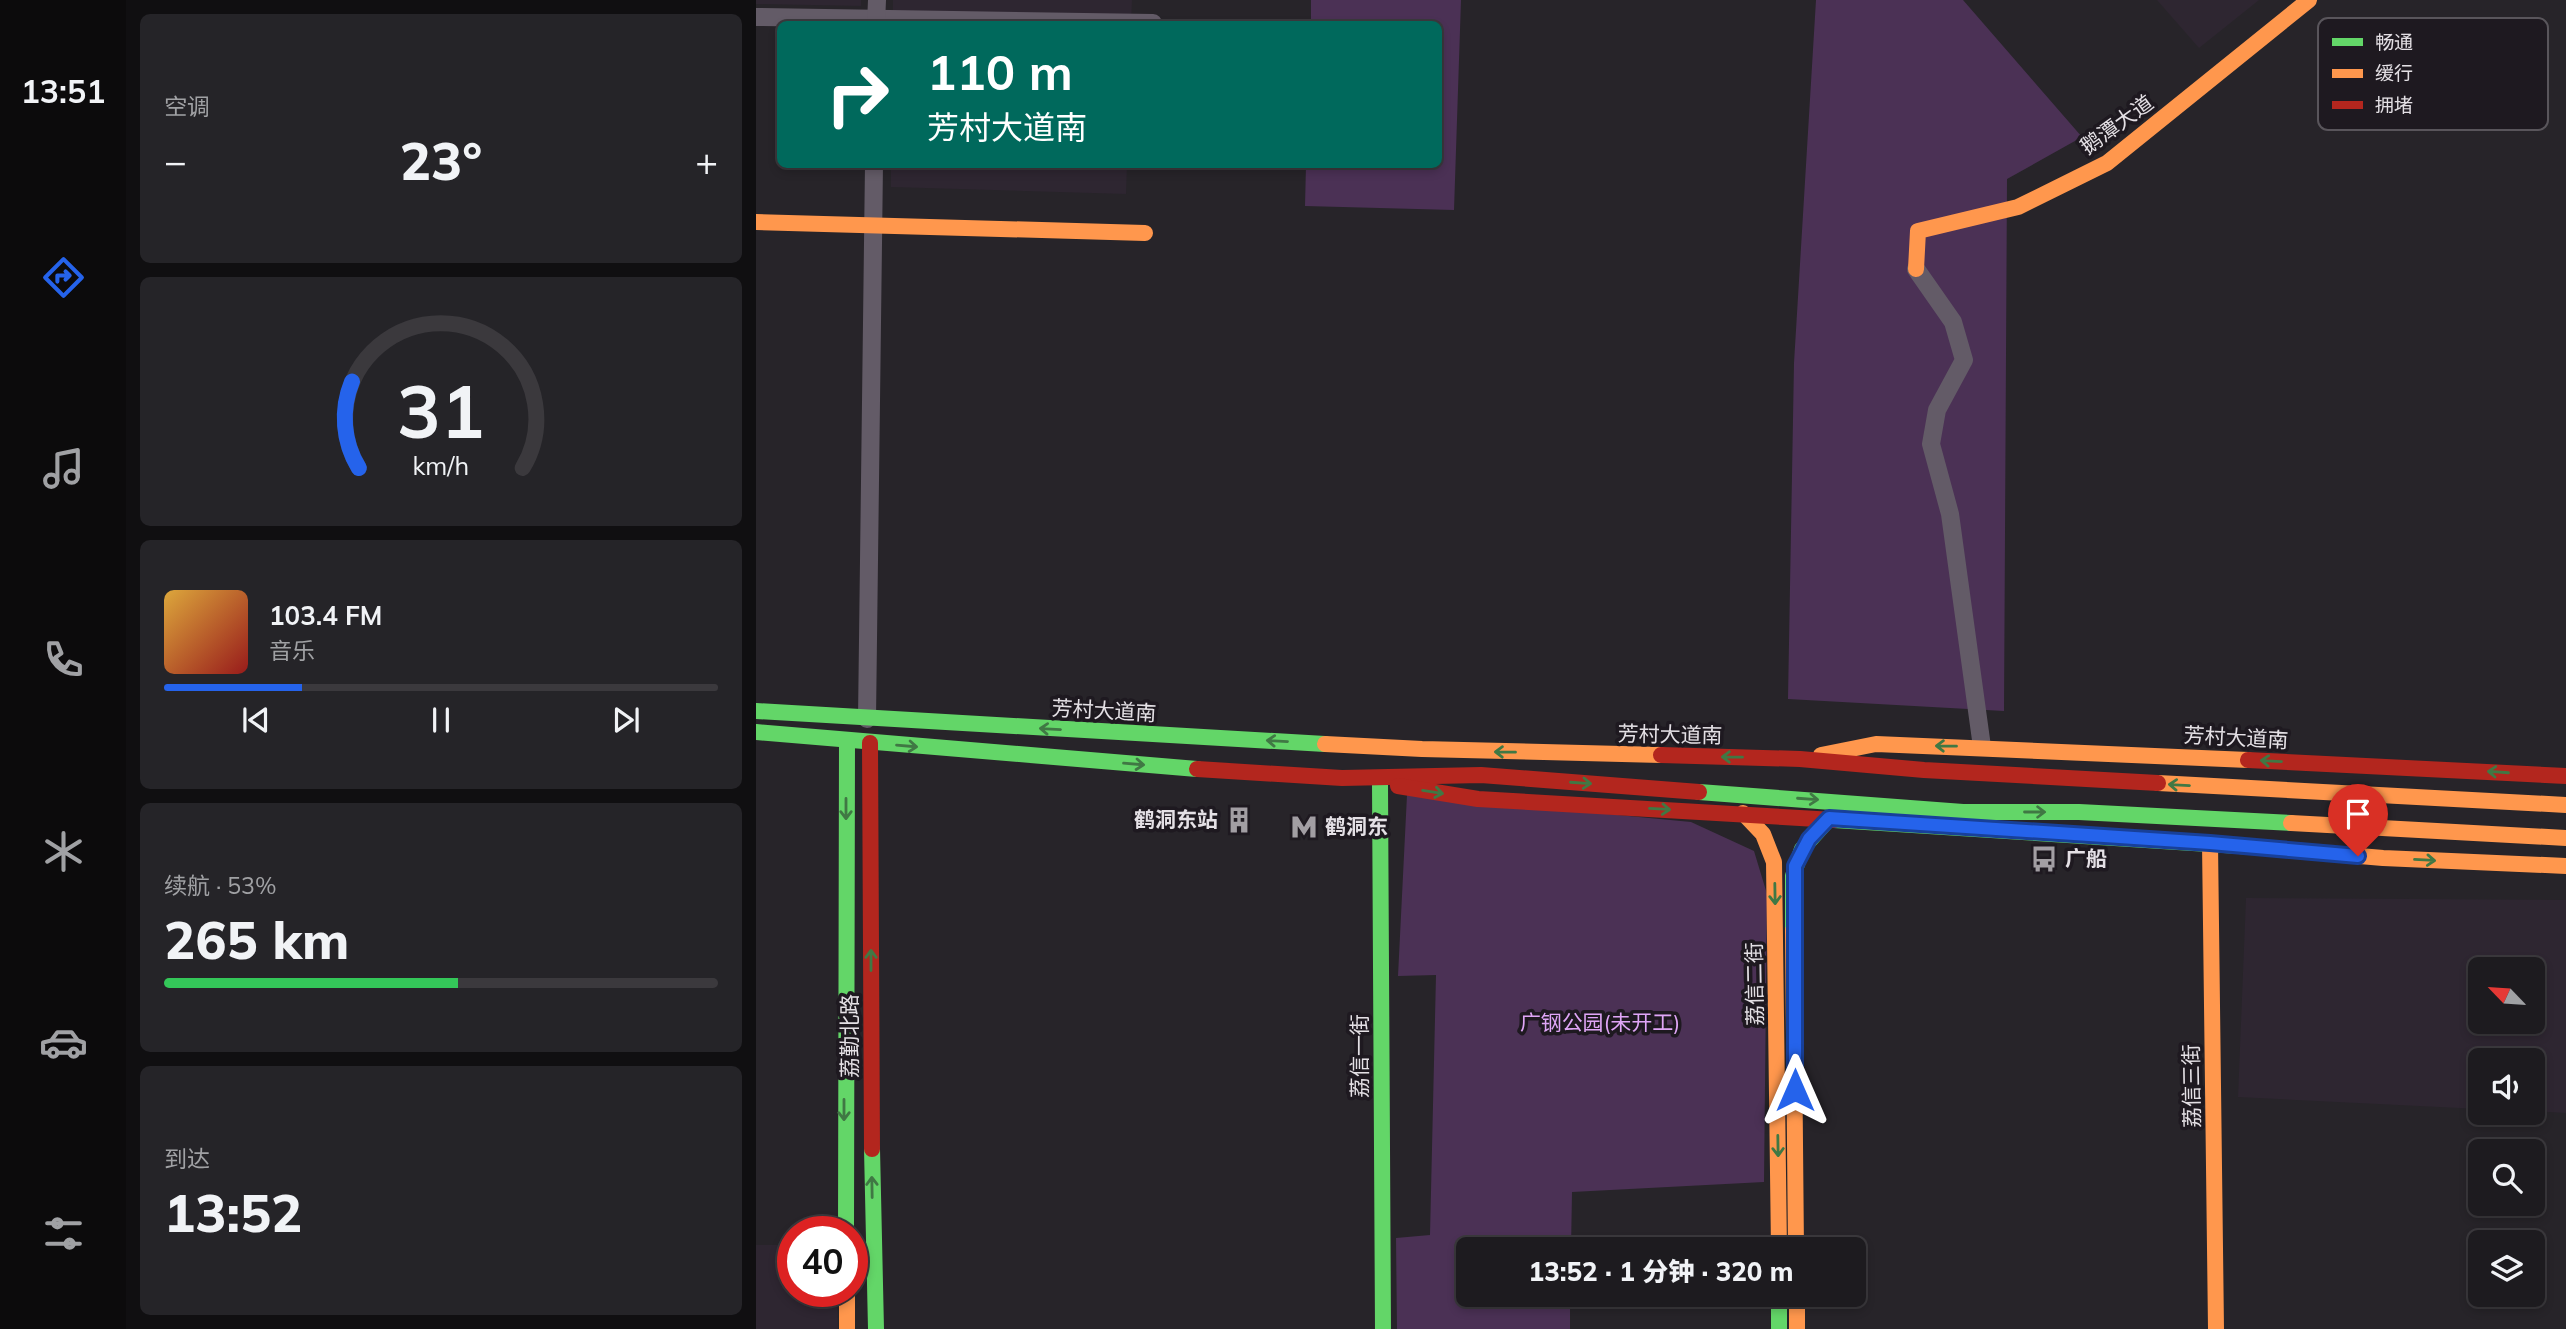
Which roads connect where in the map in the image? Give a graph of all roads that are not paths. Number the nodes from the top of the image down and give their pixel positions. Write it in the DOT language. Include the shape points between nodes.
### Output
graph roads {
  1 [pos="877,0"];
  2 [pos="2309,0"];
  3 [pos="756,17"];
  4 [pos="876,21"];
  5 [pos="874,168"];
  6 [pos="756,222"];
  7 [pos="874,226"];
  8 [pos="1144,233"];
  9 [pos="1916,269"];
  10 [pos="760,709"];
  11 [pos="867,719"];
  12 [pos="756,733"];
  13 [pos="815,738"];
  14 [pos="847,741"];
  15 [pos="870,743"];
  16 [pos="1982,747"];
  17 [pos="756,749"];
  18 [pos="1800,759"];
  19 [pos="2541,775"];
  20 [pos="2566,776"];
  21 [pos="1342,778"];
  22 [pos="1380,784"];
  23 [pos="2566,790"];
  24 [pos="2566,805"];
  25 [pos="1743,813"];
  26 [pos="1829,818"];
  27 [pos="2566,838"];
  28 [pos="2210,843"];
  29 [pos="2566,844"];
  30 [pos="2536,865"];
  31 [pos="2566,866"];
  32 [pos="846,1216"];
  33 [pos="1779,1237"];
  34 [pos="1796,1237"];
  35 [pos="847,1307"];
  36 [pos="1779,1307"];
  37 [pos="1797,1307"];
  38 [pos="847,1329"];
  39 [pos="876,1329"];
  40 [pos="1383,1329"];
  41 [pos="1779,1329"];
  42 [pos="1797,1329"];
  43 [pos="2216,1329"];
  1 -- 4 [label="street"];
  2 -- 9 [label="main road, 鹅潭大道" via="2107,163 2018,207 1918,230"];
  3 -- 4 [label="street"];
  5 -- 7 [label="street"];
  6 -- 7 [label="main road"];
  7 -- 8 [label="main road"];
  7 -- 11 [label="street"];
  9 -- 16 [label="street" via="1953,322 1965,360 1937,410 1931,444 1950,514"];
  10 -- 11 [label="main road, 芳村大道南"];
  18 -- 11 [label="main road, 芳村大道南, one-way" via="1422,749"];
  12 -- 13 [label="main road"];
  13 -- 14 [label="main road"];
  13 -- 17 [label="main road"];
  14 -- 15 [label="main road"];
  14 -- 32 [label="main road, 荔勤北路, one-way"];
  15 -- 21 [label="main road, one-way"];
  39 -- 15 [label="main road, 荔勤北路, one-way"];
  16 -- 18 [label="main road, 芳村大道南, one-way" via="1877,744"];
  19 -- 16 [label="main road, 芳村大道南, one-way"];
  24 -- 18 [label="main road, one-way" via="1937,771"];
  19 -- 20 [label="main road, 芳村大道南"];
  19 -- 23 [label="main road"];
  21 -- 22 [label="main road"];
  21 -- 27 [label="main road, one-way" via="1481,775 1963,812 2079,812"];
  22 -- 25 [label="main road, one-way" via="1478,799"];
  22 -- 40 [label="main road, 荔信一街"];
  25 -- 26 [label="main road"];
  25 -- 33 [label="main road, 荔信二街, one-way" via="1761,830 1774,862"];
  26 -- 28 [label="main road"];
  26 -- 34 [label="main road, 荔信二街" via="1802,849 1793,876"];
  28 -- 30 [label="main road, one-way"];
  28 -- 43 [label="main road, 荔信三街"];
  29 -- 30 [label="main road"];
  30 -- 31 [label="main road"];
  35 -- 38 [label="main road"];
  36 -- 41 [label="main road"];
  37 -- 42 [label="main road"];
}
